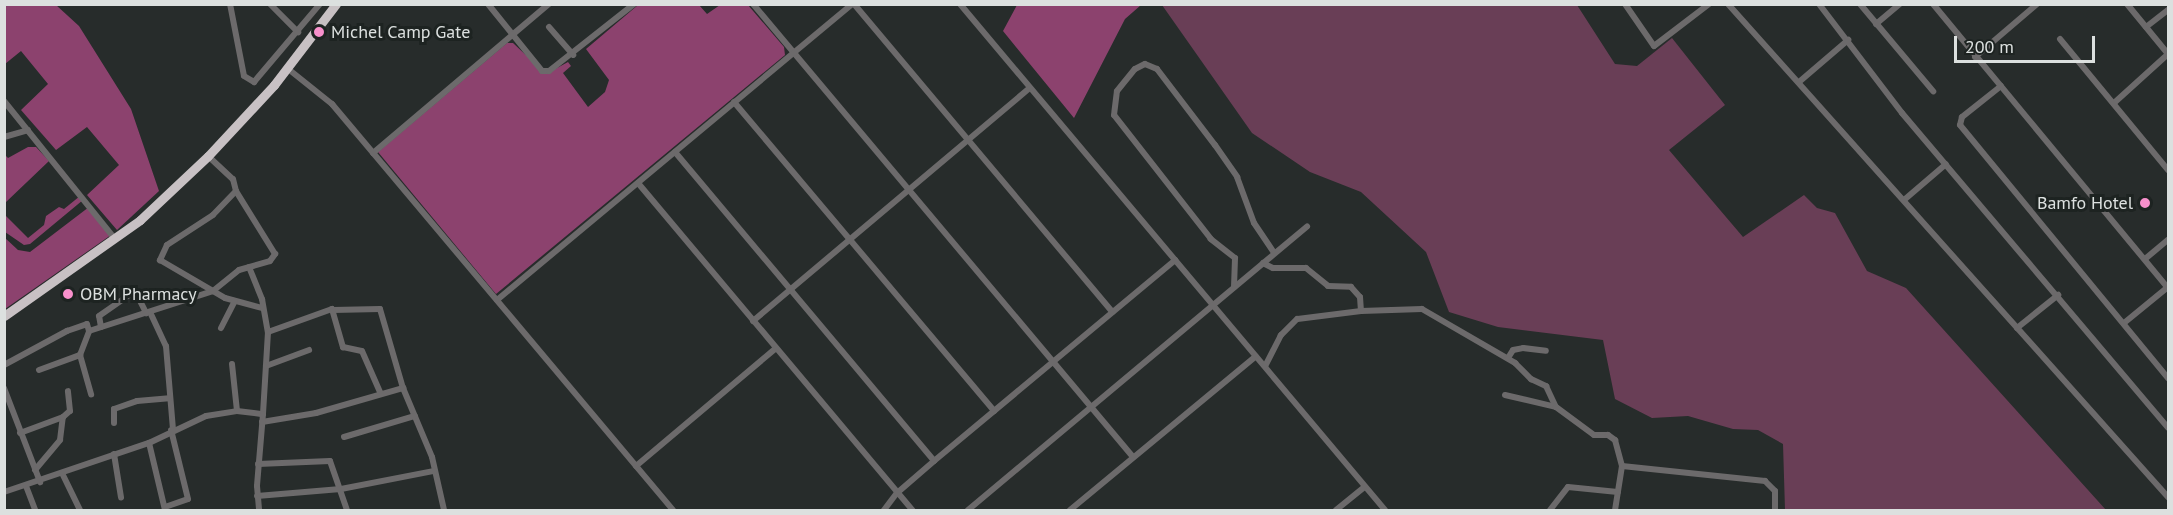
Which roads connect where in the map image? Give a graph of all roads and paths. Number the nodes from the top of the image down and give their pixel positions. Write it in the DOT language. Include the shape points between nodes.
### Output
graph roads {
  1 [pos="230,4"];
  2 [pos="270,4"];
  3 [pos="320,4"];
  4 [pos="336,4"];
  5 [pos="488,4"];
  6 [pos="549,4"];
  7 [pos="634,4"];
  8 [pos="753,4"];
  9 [pos="853,4"];
  10 [pos="960,4"];
  11 [pos="1625,4"];
  12 [pos="1709,4"];
  13 [pos="1728,4"];
  14 [pos="1819,4"];
  15 [pos="1860,4"];
  16 [pos="1900,4"];
  17 [pos="1933,4"];
  18 [pos="2127,4"];
  19 [pos="2035,5"];
  20 [pos="2169,10"];
  21 [pos="1876,24"];
  22 [pos="549,27"];
  23 [pos="2146,27"];
  24 [pos="298,32"];
  25 [pos="513,34"];
  26 [pos="2060,39"];
  27 [pos="1848,40"];
  28 [pos="794,52"];
  29 [pos="2169,54"];
  30 [pos="573,55"];
  31 [pos="1975,57"];
  32 [pos="287,68"];
  33 [pos="1799,82"];
  34 [pos="2001,86"];
  35 [pos="1030,88"];
  36 [pos="1933,91"];
  37 [pos="4,101"];
  38 [pos="734,102"];
  39 [pos="2114,103"];
  40 [pos="28,130"];
  41 [pos="4,138"];
  42 [pos="969,140"];
  43 [pos="675,152"];
  44 [pos="373,153"];
  45 [pos="208,156"];
  46 [pos="1946,164"];
  47 [pos="2169,170"];
  48 [pos="638,183"];
  49 [pos="910,189"];
  50 [pos="236,191"];
  51 [pos="1904,200"];
  52 [pos="1307,227"];
  53 [pos="850,238"];
  54 [pos="115,239"];
  55 [pos="2169,240"];
  56 [pos="1274,253"];
  57 [pos="2145,259"];
  58 [pos="1175,260"];
  59 [pos="1263,263"];
  60 [pos="249,267"];
  61 [pos="1234,287"];
  62 [pos="2168,287"];
  63 [pos="791,288"];
  64 [pos="213,291"];
  65 [pos="2058,296"];
  66 [pos="497,300"];
  67 [pos="235,301"];
  68 [pos="1213,305"];
  69 [pos="263,308"];
  70 [pos="333,310"];
  71 [pos="1361,311"];
  72 [pos="1112,312"];
  73 [pos="148,313"];
  74 [pos="4,316"];
  75 [pos="99,316"];
  76 [pos="753,321"];
  77 [pos="2124,323"];
  78 [pos="101,327"];
  79 [pos="88,328"];
  80 [pos="220,328"];
  81 [pos="2017,328"];
  82 [pos="268,332"];
  83 [pos="776,348"];
  84 [pos="309,350"];
  85 [pos="1546,351"];
  86 [pos="80,355"];
  87 [pos="1256,356"];
  88 [pos="1508,358"];
  89 [pos="1053,360"];
  90 [pos="232,364"];
  91 [pos="4,365"];
  92 [pos="266,366"];
  93 [pos="1265,366"];
  94 [pos="39,370"];
  95 [pos="2169,378"];
  96 [pos="4,388"];
  97 [pos="403,388"];
  98 [pos="68,391"];
  99 [pos="380,392"];
  100 [pos="91,394"];
  101 [pos="1505,395"];
  102 [pos="169,398"];
  103 [pos="1090,407"];
  104 [pos="1556,407"];
  105 [pos="237,411"];
  106 [pos="994,411"];
  107 [pos="415,416"];
  108 [pos="63,417"];
  109 [pos="263,418"];
  110 [pos="114,423"];
  111 [pos="2169,428"];
  112 [pos="172,430"];
  113 [pos="20,433"];
  114 [pos="344,437"];
  115 [pos="149,443"];
  116 [pos="114,454"];
  117 [pos="1132,458"];
  118 [pos="934,461"];
  119 [pos="258,464"];
  120 [pos="636,466"];
  121 [pos="1622,466"];
  122 [pos="35,470"];
  123 [pos="434,471"];
  124 [pos="62,473"];
  125 [pos="40,482"];
  126 [pos="26,486"];
  127 [pos="1364,487"];
  128 [pos="341,489"];
  129 [pos="4,492"];
  130 [pos="897,492"];
  131 [pos="1618,492"];
  132 [pos="257,496"];
  133 [pos="121,497"];
  134 [pos="2169,497"];
  135 [pos="165,509"];
  136 [pos="35,510"];
  137 [pos="80,510"];
  138 [pos="259,510"];
  139 [pos="347,510"];
  140 [pos="444,510"];
  141 [pos="673,510"];
  142 [pos="884,510"];
  143 [pos="912,510"];
  144 [pos="968,510"];
  145 [pos="1070,510"];
  146 [pos="1336,510"];
  147 [pos="1385,510"];
  148 [pos="1550,510"];
  149 [pos="1615,510"];
  150 [pos="1775,510"];
  1 -- 24 [label="street" via="244,76 254,82"];
  2 -- 24 [label="street"];
  3 -- 24 [label="street"];
  4 -- 32 [label="highway"];
  5 -- 25 [label="street"];
  6 -- 25 [label="street"];
  7 -- 30 [label="street"];
  8 -- 28 [label="street"];
  9 -- 28 [label="street"];
  9 -- 42 [label="street"];
  10 -- 35 [label="street"];
  11 -- 12 [label="street" via="1654,46"];
  13 -- 33 [label="street"];
  14 -- 27 [label="street"];
  15 -- 21 [label="street"];
  16 -- 21 [label="street"];
  17 -- 31 [label="street"];
  18 -- 23 [label="street"];
  19 -- 31 [label="street"];
  20 -- 23 [label="street"];
  21 -- 36 [label="street"];
  22 -- 30 [label="street"];
  23 -- 29 [label="street"];
  25 -- 30 [label="street" via="542,71 557,68"];
  25 -- 44 [label="street"];
  26 -- 39 [label="street"];
  27 -- 33 [label="street"];
  27 -- 46 [label="street"];
  28 -- 38 [label="street"];
  28 -- 49 [label="street"];
  29 -- 39 [label="street"];
  31 -- 34 [label="street"];
  32 -- 44 [label="street" via="332,104"];
  32 -- 45 [label="highway"];
  33 -- 51 [label="street"];
  34 -- 57 [label="street"];
  34 -- 77 [label="street" via="1962,117 1960,125"];
  35 -- 42 [label="street"];
  35 -- 58 [label="street"];
  37 -- 40 [label="street"];
  38 -- 43 [label="street"];
  38 -- 53 [label="street"];
  39 -- 47 [label="street"];
  40 -- 41 [label="street"];
  40 -- 54 [label="street"];
  42 -- 49 [label="street"];
  42 -- 72 [label="street"];
  43 -- 48 [label="street"];
  43 -- 63 [label="street"];
  44 -- 66 [label="street"];
  45 -- 50 [label="street" via="233,179"];
  45 -- 54 [label="highway"];
  46 -- 51 [label="street"];
  46 -- 65 [label="street"];
  48 -- 66 [label="street"];
  48 -- 76 [label="street"];
  49 -- 53 [label="street"];
  49 -- 89 [label="street"];
  50 -- 60 [label="street" via="275,254 270,261"];
  50 -- 64 [label="street" via="206,221 167,245 160,258"];
  51 -- 81 [label="street"];
  52 -- 56 [label="street"];
  53 -- 63 [label="street"];
  53 -- 106 [label="street"];
  54 -- 74 [label="highway"];
  55 -- 57 [label="street"];
  56 -- 59 [label="street"];
  56 -- 61 [label="street" via="1259,233 1237,177 1215,145 1156,69 1145,64 1135,69 1117,91 1114,115 1210,239 1235,258"];
  57 -- 62 [label="street"];
  58 -- 68 [label="street"];
  58 -- 72 [label="street"];
  59 -- 61 [label="street"];
  59 -- 71 [label="street" via="1273,268 1306,268 1328,286 1351,287 1360,297"];
  60 -- 64 [label="street" via="236,272"];
  60 -- 69 [label="street"];
  61 -- 68 [label="street"];
  62 -- 77 [label="street"];
  63 -- 76 [label="street"];
  63 -- 118 [label="street"];
  64 -- 67 [label="street"];
  64 -- 73 [label="street"];
  65 -- 81 [label="street"];
  65 -- 111 [label="street"];
  66 -- 120 [label="street"];
  67 -- 69 [label="street"];
  67 -- 80 [label="street"];
  68 -- 87 [label="street"];
  68 -- 103 [label="street"];
  69 -- 82 [label="street"];
  70 -- 82 [label="street" via="325,309"];
  70 -- 97 [label="street" via="380,309"];
  70 -- 99 [label="street" via="343,347 362,351"];
  71 -- 88 [label="street" via="1422,309"];
  71 -- 93 [label="street" via="1297,319 1281,335"];
  72 -- 89 [label="street"];
  73 -- 75 [label="street" via="135,291"];
  73 -- 78 [label="street"];
  73 -- 102 [label="street" via="166,346"];
  75 -- 78 [label="street"];
  75 -- 79 [label="street"];
  76 -- 83 [label="street"];
  77 -- 95 [label="street"];
  78 -- 79 [label="street"];
  79 -- 86 [label="street"];
  79 -- 91 [label="street"];
  81 -- 134 [label="street"];
  82 -- 92 [label="street"];
  83 -- 120 [label="street"];
  83 -- 130 [label="street"];
  84 -- 92 [label="street"];
  85 -- 88 [label="street" via="1523,348 1513,351"];
  86 -- 94 [label="street"];
  86 -- 100 [label="street"];
  87 -- 93 [label="street"];
  87 -- 117 [label="street"];
  88 -- 104 [label="street" via="1546,386"];
  89 -- 103 [label="street"];
  89 -- 106 [label="street"];
  90 -- 105 [label="street"];
  92 -- 109 [label="street"];
  93 -- 127 [label="street"];
  96 -- 113 [label="street"];
  97 -- 99 [label="street"];
  97 -- 107 [label="street"];
  98 -- 108 [label="street" via="70,411"];
  99 -- 109 [label="street" via="316,413"];
  101 -- 104 [label="street"];
  102 -- 110 [label="street" via="137,401 114,410"];
  102 -- 112 [label="street"];
  103 -- 117 [label="street"];
  103 -- 144 [label="street"];
  104 -- 121 [label="street" via="1594,435 1611,436 1618,446"];
  105 -- 109 [label="street"];
  105 -- 112 [label="street" via="206,416"];
  106 -- 118 [label="street"];
  107 -- 114 [label="street"];
  107 -- 123 [label="street"];
  108 -- 113 [label="street"];
  108 -- 122 [label="street" via="60,440"];
  109 -- 119 [label="street"];
  112 -- 115 [label="street"];
  112 -- 135 [label="street" via="188,499"];
  113 -- 122 [label="street"];
  115 -- 116 [label="street"];
  115 -- 135 [label="street"];
  116 -- 124 [label="street"];
  116 -- 133 [label="street"];
  117 -- 145 [label="street"];
  118 -- 130 [label="street"];
  119 -- 128 [label="street" via="326,459 334,465"];
  119 -- 132 [label="street"];
  120 -- 141 [label="street"];
  121 -- 131 [label="street"];
  121 -- 150 [label="street" via="1765,481 1775,491"];
  122 -- 125 [label="street"];
  123 -- 128 [label="street"];
  123 -- 140 [label="street"];
  124 -- 125 [label="street"];
  124 -- 137 [label="street"];
  125 -- 126 [label="street"];
  126 -- 129 [label="street"];
  126 -- 136 [label="street"];
  127 -- 146 [label="street"];
  127 -- 147 [label="street"];
  128 -- 132 [label="street"];
  128 -- 139 [label="street"];
  130 -- 142 [label="street"];
  130 -- 143 [label="street"];
  131 -- 148 [label="street" via="1568,488"];
  131 -- 149 [label="street"];
  132 -- 138 [label="street"];
}
